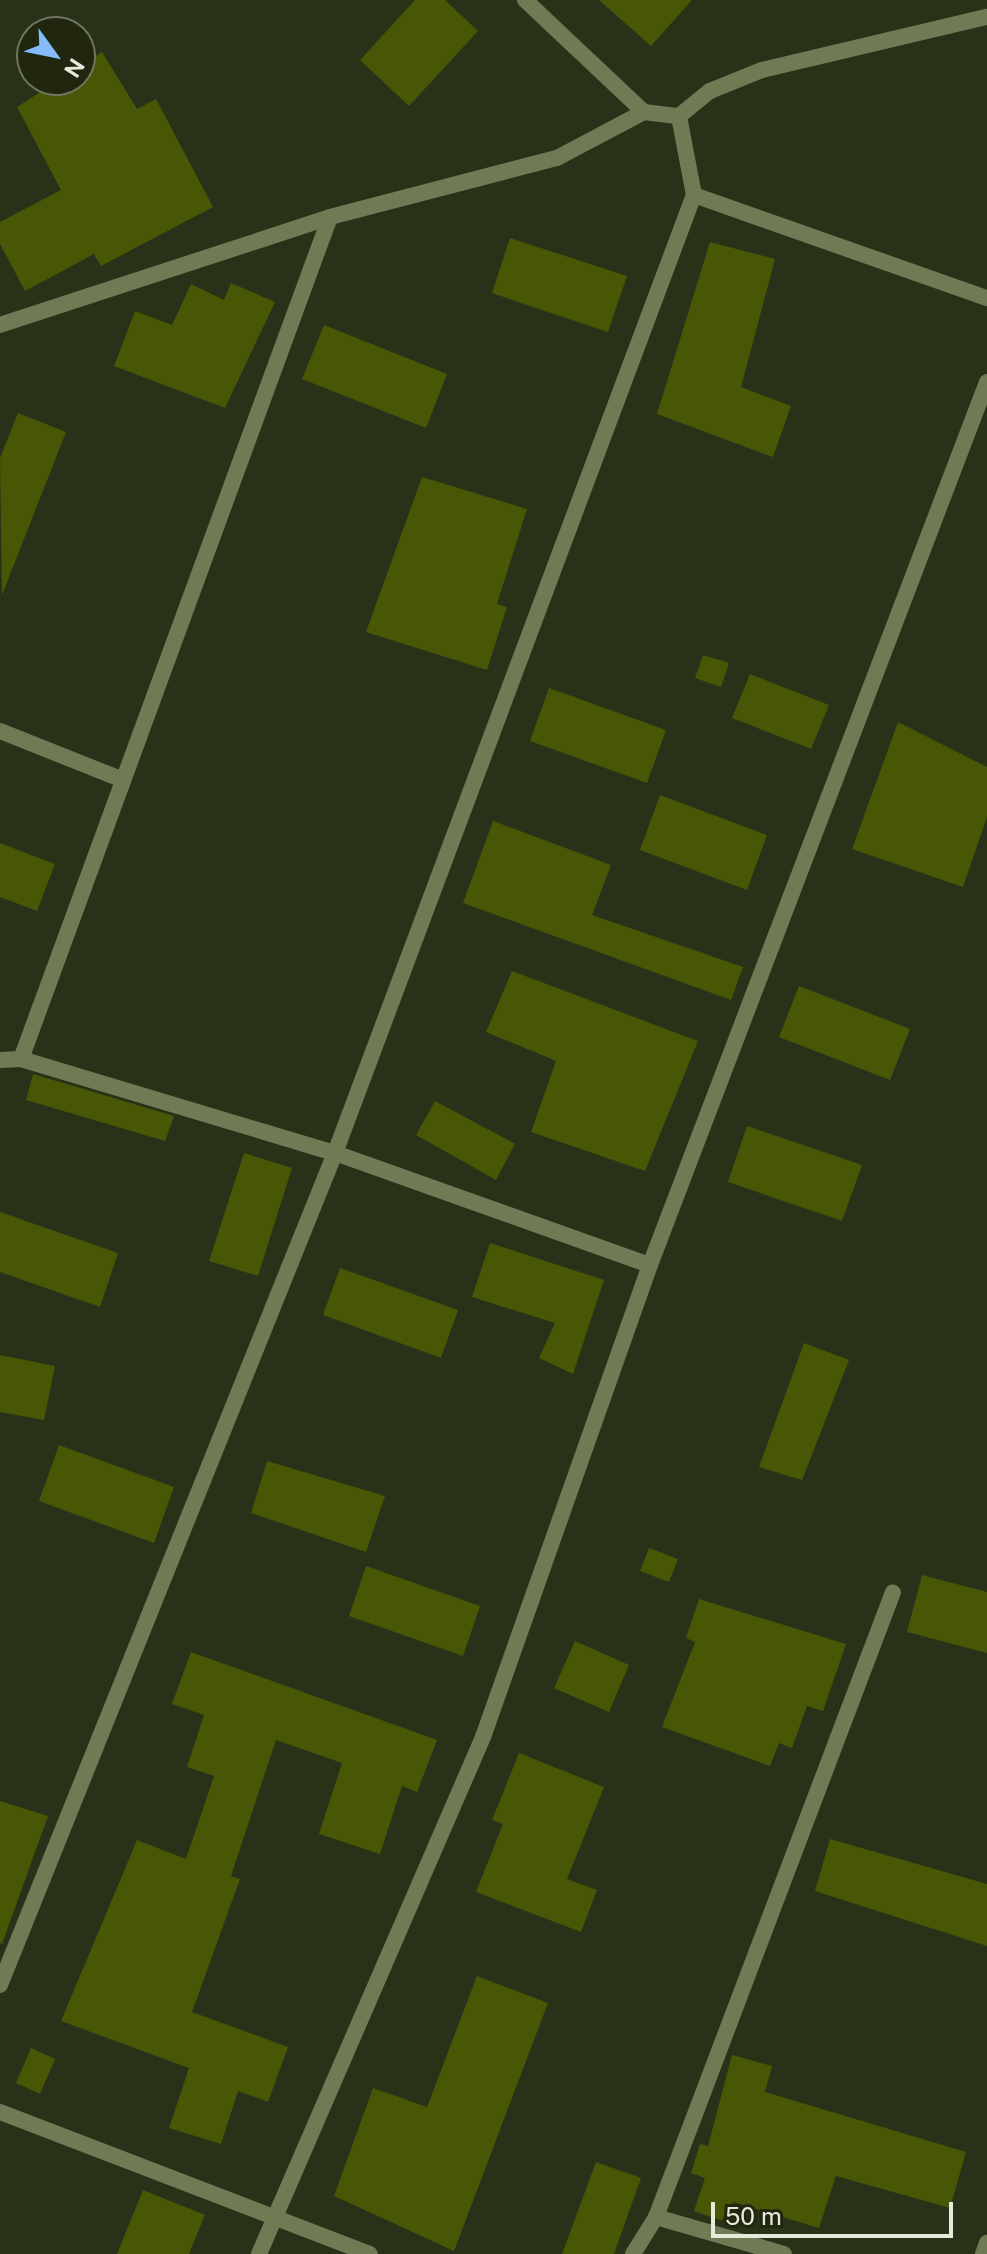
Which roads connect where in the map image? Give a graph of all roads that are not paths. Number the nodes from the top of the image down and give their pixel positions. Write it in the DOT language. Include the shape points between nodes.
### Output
graph roads {
  1 [pos="525,0"];
  2 [pos="987,17"];
  3 [pos="644,112"];
  4 [pos="679,116"];
  5 [pos="694,195"];
  6 [pos="330,217"];
  7 [pos="987,298"];
  8 [pos="0,325"];
  9 [pos="987,382"];
  10 [pos="0,731"];
  11 [pos="123,780"];
  12 [pos="21,1059"];
  13 [pos="0,1060"];
  14 [pos="335,1153"];
  15 [pos="650,1265"];
  16 [pos="893,1592"];
  17 [pos="0,1985"];
  18 [pos="0,2112"];
  19 [pos="656,2217"];
  20 [pos="277,2221"];
  21 [pos="987,2243"];
  22 [pos="259,2254"];
  23 [pos="370,2254"];
  24 [pos="633,2254"];
  25 [pos="784,2254"];
  26 [pos="983,2254"];
  1 -- 3 [label="street"];
  2 -- 4 [label="street" via="762,70 710,91"];
  3 -- 4 [label="street"];
  3 -- 6 [label="street" via="557,158"];
  4 -- 5 [label="street"];
  5 -- 7 [label="street"];
  5 -- 14 [label="street"];
  6 -- 8 [label="street"];
  6 -- 11 [label="street"];
  9 -- 15 [label="street"];
  10 -- 11 [label="street"];
  11 -- 12 [label="street"];
  12 -- 13 [label="street"];
  12 -- 14 [label="street"];
  14 -- 15 [label="street"];
  14 -- 17 [label="street"];
  15 -- 20 [label="street" via="483,1737"];
  16 -- 19 [label="street"];
  18 -- 20 [label="street"];
  19 -- 24 [label="street"];
  19 -- 25 [label="street"];
  20 -- 22 [label="street"];
  20 -- 23 [label="street"];
  21 -- 26 [label="street"];
}
